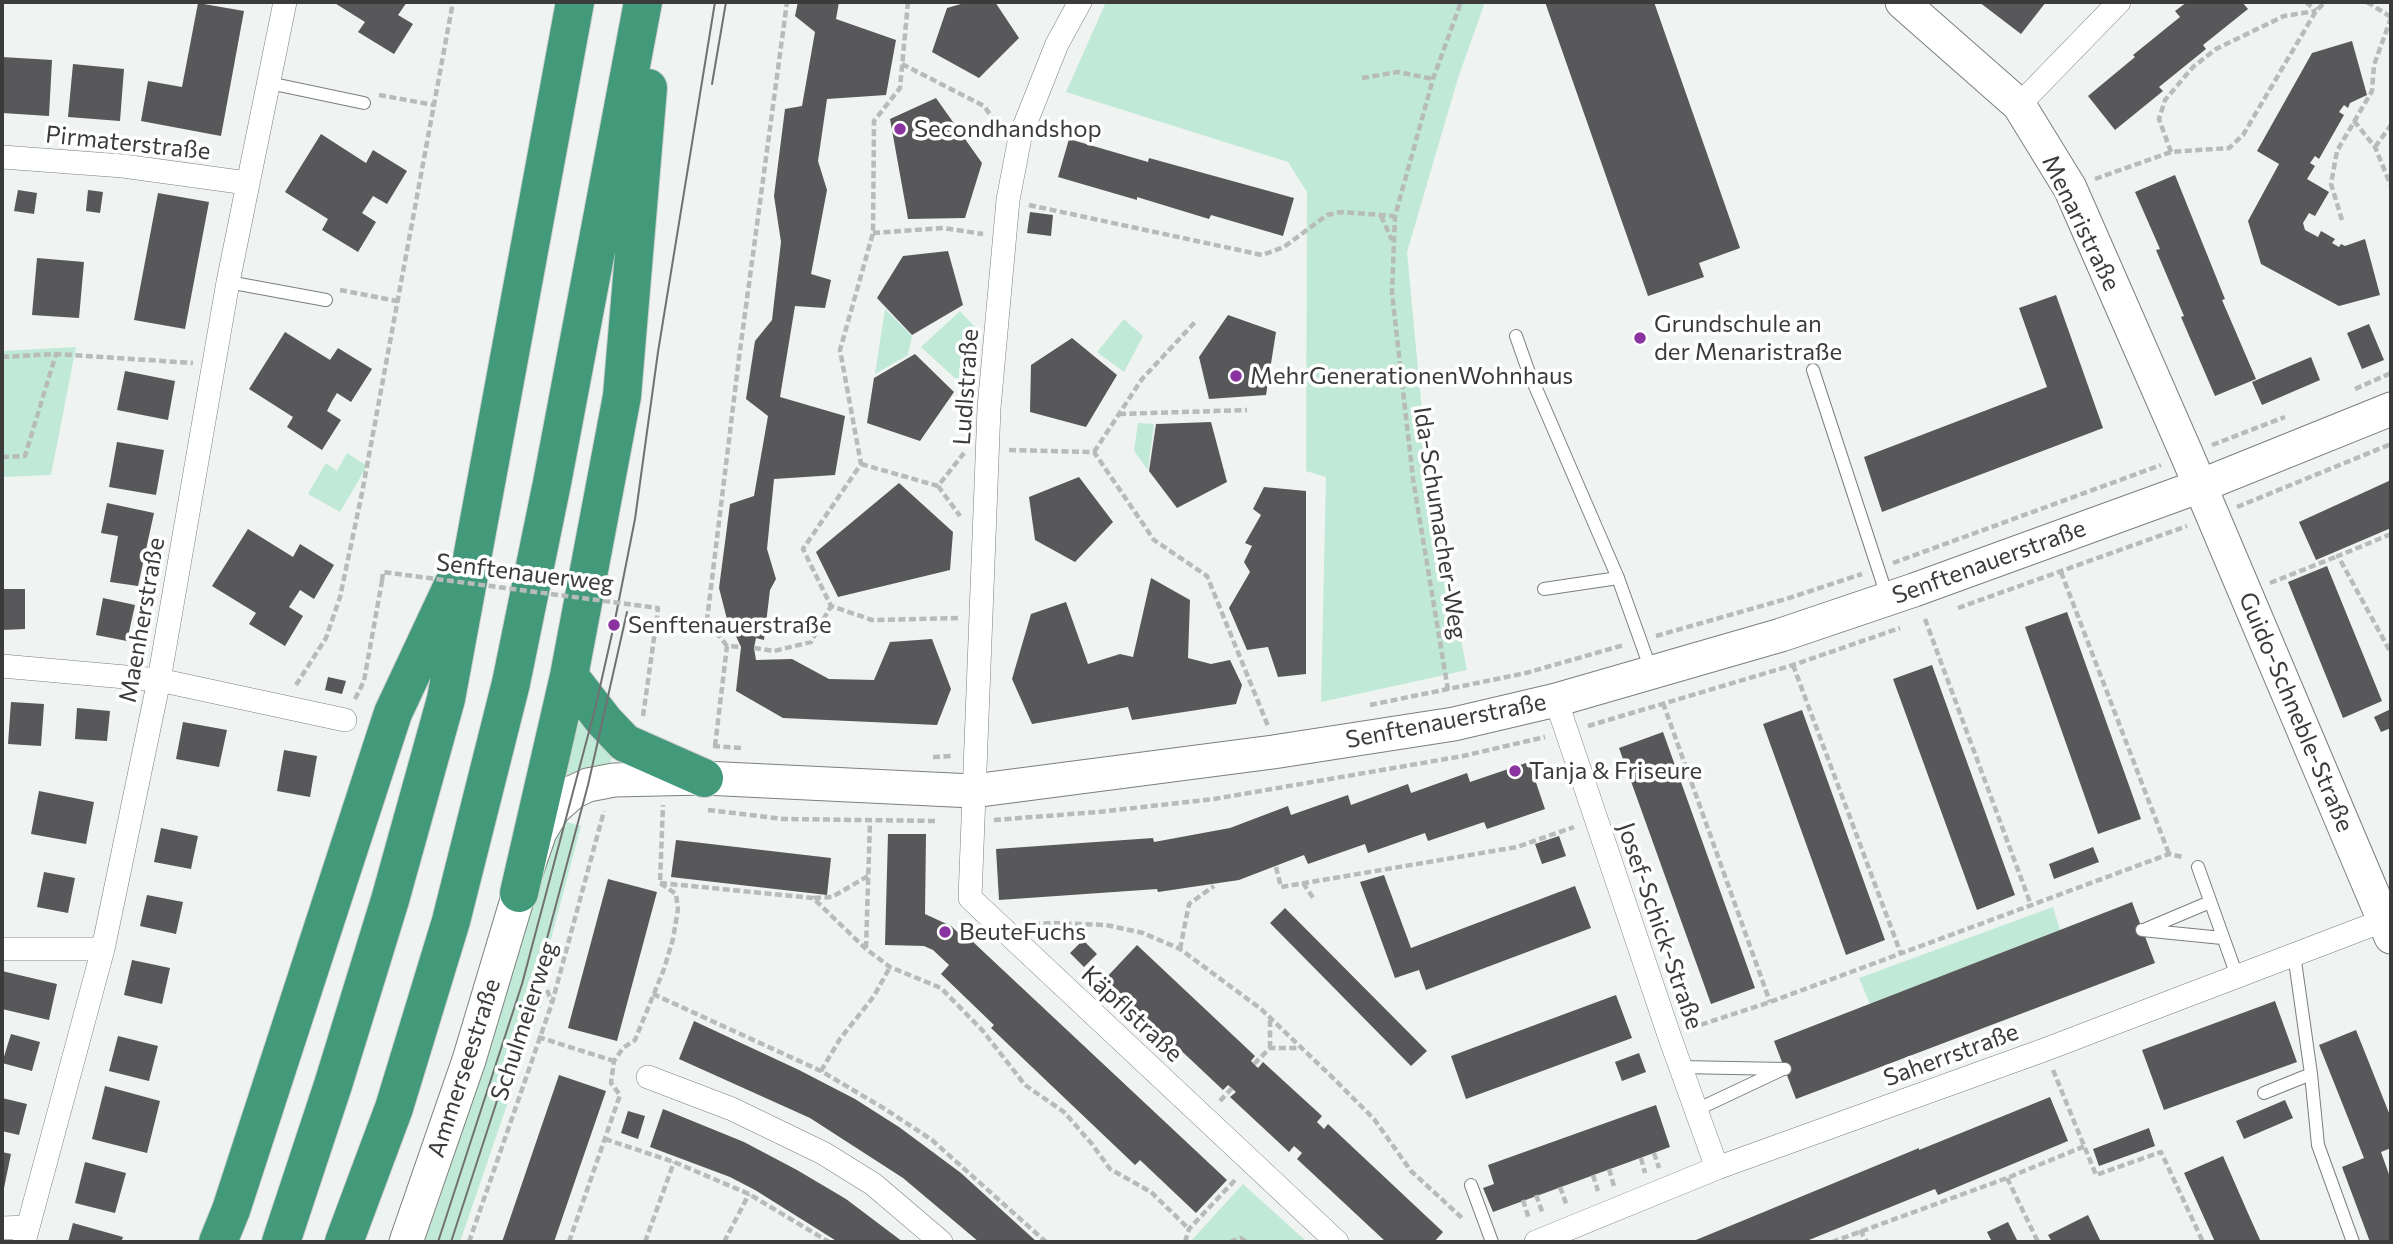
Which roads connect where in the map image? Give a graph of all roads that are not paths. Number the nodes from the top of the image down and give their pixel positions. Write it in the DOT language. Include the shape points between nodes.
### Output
graph roads {
  1 [pos="285,2"];
  2 [pos="575,2"];
  3 [pos="643,2"];
  4 [pos="655,2"];
  5 [pos="1080,2"];
  6 [pos="1902,2"];
  7 [pos="2119,2"];
  8 [pos="270,83"];
  9 [pos="364,103"];
  10 [pos="2019,105"];
  11 [pos="2,157"];
  12 [pos="247,183"];
  13 [pos="228,282"];
  14 [pos="326,300"];
  15 [pos="1516,336"];
  16 [pos="1813,370"];
  17 [pos="2391,409"];
  18 [pos="2200,486"];
  19 [pos="478,533"];
  20 [pos="1618,578"];
  21 [pos="1883,584"];
  22 [pos="1544,589"];
  23 [pos="2,666"];
  24 [pos="1651,672"];
  25 [pos="569,676"];
  26 [pos="159,680"];
  27 [pos="1556,700"];
  28 [pos="345,720"];
  29 [pos="705,769"];
  30 [pos="973,806"];
  31 [pos="2198,867"];
  32 [pos="519,892"];
  33 [pos="2210,902"];
  34 [pos="2389,930"];
  35 [pos="2222,938"];
  36 [pos="103,948"];
  37 [pos="2,949"];
  38 [pos="2294,954"];
  39 [pos="2237,976"];
  40 [pos="1681,1067"];
  41 [pos="2312,1074"];
  42 [pos="648,1077"];
  43 [pos="2264,1093"];
  44 [pos="1696,1110"];
  45 [pos="1717,1168"];
  46 [pos="1471,1185"];
  47 [pos="2,1228"];
  48 [pos="1533,1233"];
  49 [pos="26,1235"];
  50 [pos="218,1242"];
  51 [pos="281,1242"];
  52 [pos="344,1242"];
  53 [pos="406,1242"];
  54 [pos="941,1242"];
  55 [pos="1337,1242"];
  56 [pos="1492,1242"];
  57 [pos="2353,1242"];
  1 -- 8 [label="street, Maenherstraße"];
  2 -- 19 [label="highway"];
  3 -- 52 [label="highway" via="511,682 451,921 394,1108"];
  4 -- 25 [label="highway" via="622,396"];
  5 -- 30 [label="street, Ludlstraße" via="1057,44 1020,136 1007,200 988,449"];
  6 -- 10 [label="street, Menaristraße"];
  7 -- 10 [label="street"];
  8 -- 9 [label="lane"];
  8 -- 12 [label="street, Maenherstraße"];
  10 -- 18 [label="street, Menaristraße" via="2070,188"];
  11 -- 12 [label="street, Pirmaterstraße" via="123,166"];
  12 -- 13 [label="street, Maenherstraße"];
  13 -- 14 [label="lane"];
  13 -- 26 [label="street, Maenherstraße"];
  15 -- 20 [label="lane"];
  16 -- 21 [label="lane"];
  17 -- 18 [label="street, Senftenauerstraße"];
  18 -- 21 [label="street, Senftenauerstraße"];
  18 -- 34 [label="street, Guido-Schneble-Straße"];
  19 -- 50 [label="highway" via="394,713"];
  19 -- 51 [label="highway" via="446,699 337,1071"];
  20 -- 22 [label="lane"];
  20 -- 24 [label="lane"];
  21 -- 24 [label="street, Senftenauerstraße" via="1781,635"];
  23 -- 26 [label="street"];
  24 -- 27 [label="street, Senftenauerstraße"];
  25 -- 29 [label="highway" via="625,743"];
  25 -- 32 [label="highway"];
  26 -- 28 [label="street"];
  26 -- 36 [label="street, Maenherstraße"];
  27 -- 30 [label="street, Senftenauerstraße" via="1454,724 1271,738"];
  27 -- 40 [label="street, Josef-Schick-Straße"];
  29 -- 30 [label="street, Senftenauerstraße"];
  29 -- 32 [label="street, Senftenauerstraße" via="614,780 573,792 554,809 540,832"];
  30 -- 55 [label="street, Käpflstraße" via="970,898"];
  31 -- 33 [label="lane"];
  32 -- 53 [label="street, Ammerseestraße" via="469,1060"];
  33 -- 35 [label="lane"];
  33 -- 35 [label="lane" via="2142,930"];
  34 -- 38 [label="street, Saherrstraße"];
  35 -- 39 [label="lane"];
  36 -- 37 [label="street"];
  36 -- 49 [label="street, Maenherstraße"];
  38 -- 39 [label="street, Saherrstraße"];
  38 -- 41 [label="lane"];
  39 -- 45 [label="street, Saherrstraße"];
  40 -- 44 [label="street, Josef-Schick-Straße"];
  40 -- 44 [label="lane" via="1785,1069"];
  41 -- 43 [label="lane"];
  41 -- 57 [label="lane" via="2318,1145"];
  42 -- 54 [label="street" via="732,1109 823,1153 873,1184"];
  44 -- 45 [label="street, Josef-Schick-Straße"];
  45 -- 48 [label="street, Saherrstraße"];
  46 -- 56 [label="lane"];
  47 -- 49 [label="street"];
}
